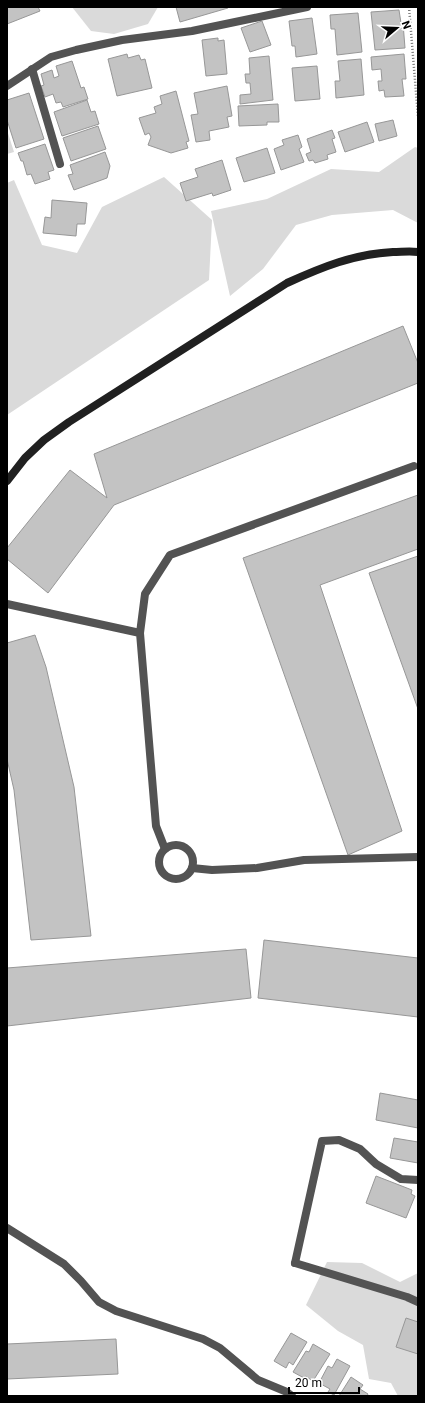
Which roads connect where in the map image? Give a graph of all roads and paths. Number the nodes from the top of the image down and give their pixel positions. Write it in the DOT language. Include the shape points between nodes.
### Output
graph roads {
  1 [pos="307,7"];
  2 [pos="409,7"];
  3 [pos="32,69"];
  4 [pos="7,86"];
  5 [pos="418,117"];
  6 [pos="60,164"];
  7 [pos="418,252"];
  8 [pos="414,466"];
  9 [pos="7,481"];
  10 [pos="7,604"];
  11 [pos="140,633"];
  12 [pos="164,849"];
  13 [pos="418,857"];
  14 [pos="192,868"];
  15 [pos="418,1180"];
  16 [pos="7,1228"];
  17 [pos="418,1302"];
  18 [pos="292,1396"];
  1 -- 3 [label="street" via="192,31 122,40 76,50 51,57"];
  2 -- 5 [label="path"];
  3 -- 4 [label="street"];
  3 -- 6 [label="street"];
  7 -- 9 [label="street" via="378,253 350,258 287,283 56,431 25,458"];
  8 -- 11 [label="street" via="170,555 145,594"];
  10 -- 11 [label="street"];
  11 -- 12 [label="street" via="156,826"];
  12 -- 14 [label="street" via="174,845 184,847 192,856"];
  12 -- 14 [label="street" via="159,863 163,873 168,877 179,878 189,873"];
  13 -- 14 [label="street" via="304,860 257,868"];
  15 -- 17 [label="street" via="401,1179 376,1164 360,1149 339,1140 322,1141 294,1263"];
  16 -- 18 [label="street" via="64,1264 99,1302 116,1312 204,1339 220,1348 258,1380"];
}
